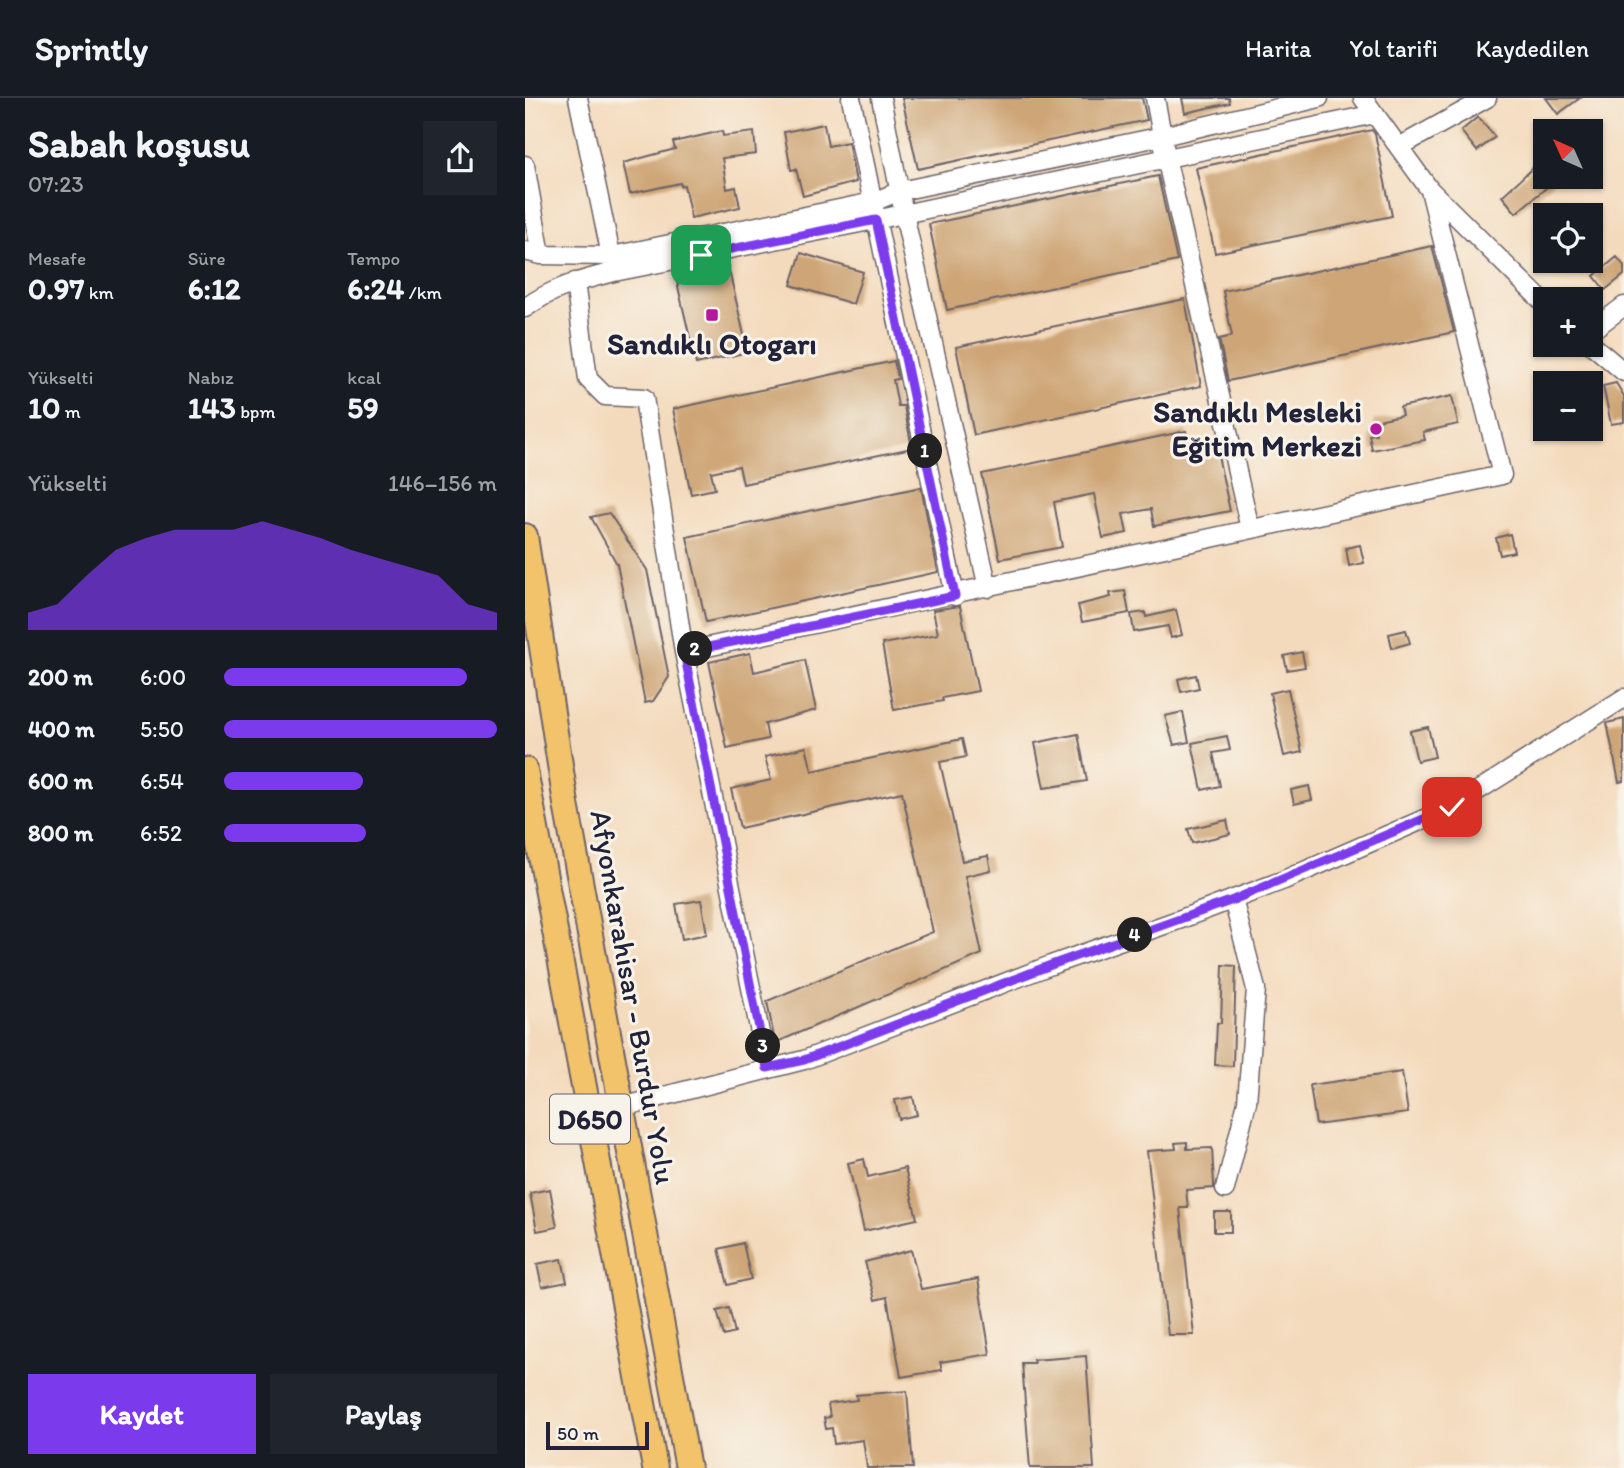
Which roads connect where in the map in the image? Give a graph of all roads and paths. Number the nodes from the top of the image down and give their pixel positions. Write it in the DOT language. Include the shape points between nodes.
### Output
graph roads {
  1 [pos="578,98"];
  2 [pos="851,98"];
  3 [pos="881,98"];
  4 [pos="1155,98"];
  5 [pos="1319,98"];
  6 [pos="1363,98"];
  7 [pos="1487,98"];
  8 [pos="1375,114"];
  9 [pos="1163,136"];
  10 [pos="1399,147"];
  11 [pos="1166,157"];
  12 [pos="525,165"];
  13 [pos="1430,190"];
  14 [pos="900,191"];
  15 [pos="873,202"];
  16 [pos="904,214"];
  17 [pos="876,220"];
  18 [pos="533,253"];
  19 [pos="613,264"];
  20 [pos="575,282"];
  21 [pos="1533,292"];
  22 [pos="1624,306"];
  23 [pos="525,309"];
  24 [pos="1603,322"];
  25 [pos="1603,354"];
  26 [pos="1624,372"];
  27 [pos="1250,529"];
  28 [pos="525,536"];
  29 [pos="988,588"];
  30 [pos="955,596"];
  31 [pos="684,652"];
  32 [pos="1624,698"];
  33 [pos="525,770"];
  34 [pos="1233,900"];
  35 [pos="767,1068"];
  36 [pos="622,1107"];
  37 [pos="1225,1189"];
  38 [pos="655,1468"];
  39 [pos="688,1468"];
  1 -- 19 [label="street"];
  2 -- 15 [label="street"];
  3 -- 14 [label="street"];
  4 -- 9 [label="street"];
  5 -- 9 [label="street"];
  6 -- 8 [label="street"];
  7 -- 10 [label="street"];
  8 -- 10 [label="street"];
  8 -- 11 [label="street"];
  9 -- 11 [label="street"];
  9 -- 14 [label="street"];
  10 -- 13 [label="street"];
  11 -- 16 [label="street"];
  11 -- 27 [label="street"];
  12 -- 18 [label="street"];
  13 -- 21 [label="street"];
  13 -- 27 [label="street" via="1501,475"];
  14 -- 15 [label="street"];
  14 -- 16 [label="street"];
  15 -- 17 [label="street"];
  15 -- 19 [label="street"];
  16 -- 17 [label="street"];
  16 -- 29 [label="street"];
  17 -- 19 [label="street"];
  17 -- 30 [label="street"];
  18 -- 19 [label="street"];
  19 -- 20 [label="street"];
  20 -- 23 [label="street" via="543,295"];
  20 -- 31 [label="street" via="588,379 605,396 644,398"];
  22 -- 24 [label="street"];
  25 -- 26 [label="street"];
  27 -- 29 [label="street"];
  28 -- 36 [label="highway, Afyonkarahisar - Burdur Yolu / D650" via="566,804"];
  29 -- 30 [label="street"];
  30 -- 31 [label="street"];
  31 -- 35 [label="street"];
  32 -- 34 [label="street" via="1452,807"];
  33 -- 38 [label="highway, D650"];
  34 -- 35 [label="street" via="804,1060"];
  34 -- 37 [label="street" via="1256,989 1247,1102"];
  35 -- 36 [label="street"];
  36 -- 39 [label="highway, Afyonkarahisar - Burdur Yolu / D650"];
}
